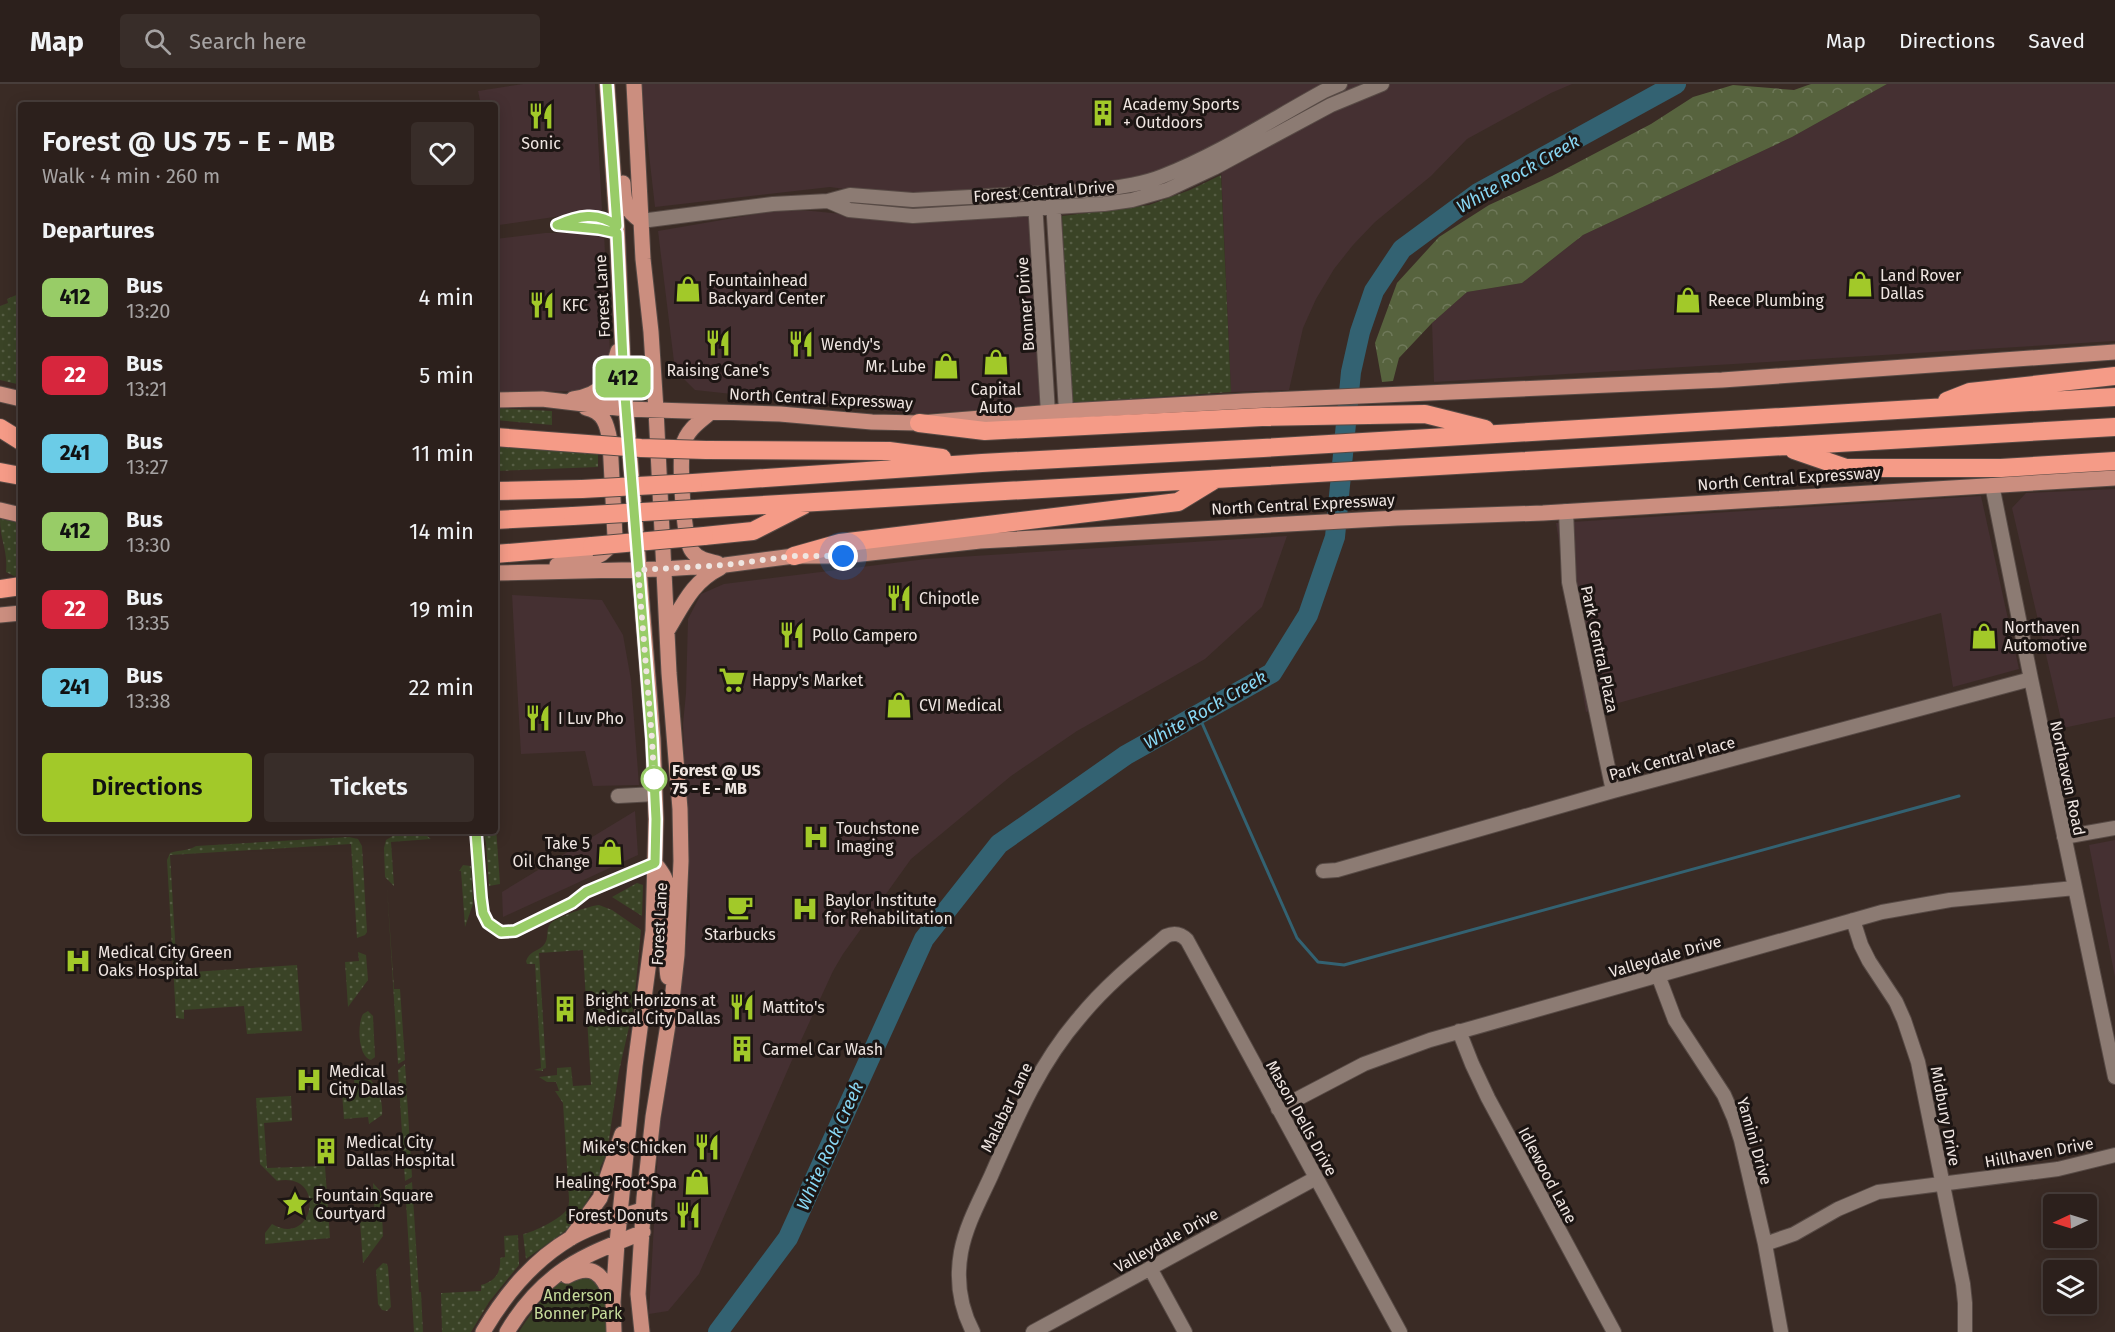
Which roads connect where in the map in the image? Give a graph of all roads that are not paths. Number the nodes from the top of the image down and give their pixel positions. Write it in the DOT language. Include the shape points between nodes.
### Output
graph roads {
  1 [pos="634,84"];
  2 [pos="1340,84"];
  3 [pos="1382,84"];
  4 [pos="608,90"];
  5 [pos="1211,162"];
  6 [pos="1053,193"];
  7 [pos="1035,194"];
  8 [pos="828,201"];
  9 [pos="1054,208"];
  10 [pos="1035,209"];
  11 [pos="641,221"];
  12 [pos="617,226"];
  13 [pos="621,324"];
  14 [pos="2115,351"];
  15 [pos="652,357"];
  16 [pos="2115,376"];
  17 [pos="0,394"];
  18 [pos="2115,397"];
  19 [pos="18,398"];
  20 [pos="498,400"];
  21 [pos="553,402"];
  22 [pos="1932,408"];
  23 [pos="626,409"];
  24 [pos="656,410"];
  25 [pos="1066,411"];
  26 [pos="1048,412"];
  27 [pos="710,413"];
  28 [pos="919,423"];
  29 [pos="2115,427"];
  30 [pos="0,428"];
  31 [pos="1501,434"];
  32 [pos="498,437"];
  33 [pos="18,439"];
  34 [pos="0,443"];
  35 [pos="1784,446"];
  36 [pos="18,447"];
  37 [pos="2115,461"];
  38 [pos="982,463"];
  39 [pos="0,472"];
  40 [pos="18,475"];
  41 [pos="2115,478"];
  42 [pos="1215,479"];
  43 [pos="1992,485"];
  44 [pos="498,491"];
  45 [pos="811,501"];
  46 [pos="0,510"];
  47 [pos="1566,512"];
  48 [pos="18,514"];
  49 [pos="498,520"];
  50 [pos="498,554"];
  51 [pos="794,556"];
  52 [pos="725,565"];
  53 [pos="663,569"];
  54 [pos="638,570"];
  55 [pos="498,573"];
  56 [pos="518,573"];
  57 [pos="18,586"];
  58 [pos="0,588"];
  59 [pos="18,598"];
  60 [pos="0,599"];
  61 [pos="18,613"];
  62 [pos="0,615"];
  63 [pos="668,631"];
  64 [pos="2031,679"];
  65 [pos="652,739"];
  66 [pos="1612,791"];
  67 [pos="655,794"];
  68 [pos="618,796"];
  69 [pos="680,809"];
  70 [pos="656,819"];
  71 [pos="2115,828"];
  72 [pos="2064,837"];
  73 [pos="655,863"];
  74 [pos="1323,871"];
  75 [pos="2075,888"];
  76 [pos="1853,920"];
  77 [pos="1166,936"];
  78 [pos="1658,975"];
  79 [pos="672,1000"];
  80 [pos="1459,1031"];
  81 [pos="2115,1077"];
  82 [pos="632,1106"];
  83 [pos="1278,1109"];
  84 [pos="2115,1155"];
  85 [pos="1316,1178"];
  86 [pos="1942,1184"];
  87 [pos="644,1209"];
  88 [pos="620,1218"];
  89 [pos="643,1232"];
  90 [pos="571,1238"];
  91 [pos="617,1243"];
  92 [pos="1765,1244"];
  93 [pos="1150,1268"];
  94 [pos="536,1295"];
  95 [pos="613,1302"];
  96 [pos="483,1332"];
  97 [pos="507,1332"];
  98 [pos="614,1332"];
  99 [pos="642,1332"];
  100 [pos="973,1332"];
  101 [pos="1033,1332"];
  102 [pos="1185,1332"];
  103 [pos="1400,1332"];
  104 [pos="1614,1332"];
  105 [pos="1781,1332"];
  106 [pos="1965,1332"];
  1 -- 11 [label="main road, Forest Lane"];
  2 -- 5 [label="street, Forest Central Drive"];
  3 -- 5 [label="street, Forest Central Drive"];
  4 -- 11 [label="main road" via="620,132 624,196 629,212"];
  4 -- 12 [label="main road, Forest Lane"];
  5 -- 6 [label="street, Forest Central Drive" via="1129,186"];
  5 -- 9 [label="street, Forest Central Drive" via="1167,190 1132,200"];
  6 -- 7 [label="street, Forest Central Drive"];
  6 -- 9 [label="street, Bonner Drive"];
  7 -- 8 [label="street, Forest Central Drive" via="913,200 850,195"];
  7 -- 10 [label="street, Bonner Drive"];
  8 -- 10 [label="street, Forest Central Drive" via="849,210 913,216"];
  8 -- 11 [label="street, Forest Central Drive"];
  9 -- 10 [label="street, Forest Central Drive"];
  9 -- 25 [label="street, Bonner Drive"];
  10 -- 26 [label="street, Bonner Drive"];
  11 -- 15 [label="main road, Forest Lane"];
  12 -- 13 [label="main road, Forest Lane"];
  12 -- 15 [label="main road" via="634,243 638,308"];
  13 -- 21 [label="main road" via="620,345 602,388 593,394"];
  13 -- 23 [label="main road, Forest Lane"];
  14 -- 25 [label="main road, North Central Expressway" via="1722,380"];
  15 -- 24 [label="main road, Forest Lane"];
  16 -- 22 [label="highway" via="1970,392"];
  17 -- 19 [label="main road"];
  18 -- 22 [label="highway"];
  20 -- 21 [label="main road, North Central Expressway"];
  21 -- 23 [label="main road, North Central Expressway"];
  21 -- 56 [label="main road" via="592,410 607,425 615,537 601,556"];
  22 -- 31 [label="highway"];
  23 -- 24 [label="main road, North Central Expressway"];
  23 -- 54 [label="main road, Forest Lane"];
  24 -- 27 [label="main road, North Central Expressway"];
  24 -- 53 [label="main road, Forest Lane"];
  25 -- 26 [label="main road, North Central Expressway"];
  26 -- 28 [label="main road, North Central Expressway"];
  27 -- 28 [label="main road, North Central Expressway"];
  27 -- 52 [label="main road" via="692,428 683,445 686,535 690,550 696,555"];
  28 -- 31 [label="highway" via="985,430 1425,414"];
  29 -- 35 [label="highway, North Central Expressway"];
  30 -- 33 [label="highway"];
  31 -- 38 [label="highway"];
  32 -- 38 [label="highway, bridge" via="641,448 889,451"];
  34 -- 36 [label="highway"];
  35 -- 37 [label="highway" via="1846,468 2001,468"];
  35 -- 42 [label="highway, North Central Expressway"];
  38 -- 44 [label="highway, bridge" via="693,483"];
  39 -- 40 [label="highway"];
  41 -- 43 [label="main road, North Central Expressway"];
  42 -- 45 [label="highway, North Central Expressway"];
  42 -- 51 [label="highway" via="1178,502 852,541"];
  43 -- 47 [label="main road, North Central Expressway"];
  43 -- 64 [label="street, Northaven Road"];
  45 -- 49 [label="highway, North Central Expressway, bridge"];
  45 -- 50 [label="highway, bridge" via="753,531"];
  46 -- 48 [label="main road"];
  47 -- 51 [label="main road, North Central Expressway" via="980,541 843,556"];
  47 -- 66 [label="street, Park Central Plaza" via="1569,582"];
  51 -- 52 [label="main road, North Central Expressway"];
  52 -- 53 [label="main road, North Central Expressway"];
  52 -- 63 [label="main road" via="691,590"];
  53 -- 54 [label="main road, North Central Expressway"];
  53 -- 63 [label="main road, Forest Lane"];
  54 -- 56 [label="main road, North Central Expressway"];
  54 -- 65 [label="main road, Forest Lane"];
  55 -- 56 [label="main road, North Central Expressway"];
  57 -- 58 [label="highway"];
  59 -- 60 [label="highway"];
  61 -- 62 [label="main road"];
  63 -- 69 [label="main road, Forest Lane"];
  64 -- 66 [label="street, Park Central Place"];
  64 -- 72 [label="street, Northaven Road"];
  65 -- 67 [label="main road, Forest Lane"];
  65 -- 69 [label="main road" via="665,792"];
  66 -- 74 [label="street, Park Central Place"];
  67 -- 68 [label="street"];
  67 -- 70 [label="main road, Forest Lane"];
  69 -- 70 [label="main road"];
  69 -- 79 [label="main road, Forest Lane" via="681,861"];
  70 -- 73 [label="main road, Forest Lane"];
  71 -- 72 [label="street"];
  72 -- 75 [label="street, Northaven Road"];
  73 -- 79 [label="main road" via="669,892 666,963"];
  73 -- 82 [label="main road, Forest Lane" via="652,931"];
  75 -- 76 [label="street, Valleydale Drive" via="1950,900"];
  75 -- 81 [label="street, Northaven Road"];
  76 -- 78 [label="street, Valleydale Drive"];
  76 -- 86 [label="street, Midbury Drive" via="1861,945 1896,1002 1912,1040"];
  77 -- 83 [label="street, Mason Dells Drive" via="1179,934 1187,940"];
  77 -- 100 [label="street, Malabar Lane" via="1118,976 1079,1017 1024,1101 960,1253 961,1302"];
  78 -- 80 [label="street, Valleydale Drive"];
  78 -- 92 [label="street, Yamini Drive" via="1675,1020 1724,1095 1734,1118"];
  79 -- 87 [label="main road, Forest Lane" via="653,1117"];
  80 -- 83 [label="street, Valleydale Drive" via="1364,1064"];
  80 -- 104 [label="street, Idlewood Lane" via="1488,1098"];
  82 -- 88 [label="main road, Forest Lane"];
  82 -- 90 [label="main road" via="600,1198"];
  83 -- 85 [label="street, Mason Dells Drive"];
  84 -- 86 [label="street, Hillhaven Drive" via="2058,1169"];
  85 -- 93 [label="street, Valleydale Drive"];
  85 -- 103 [label="street, Mason Dells Drive"];
  86 -- 92 [label="street, Hillhaven Drive" via="1878,1192 1794,1234"];
  86 -- 106 [label="street, Midbury Drive" via="1963,1284"];
  87 -- 88 [label="main road"];
  87 -- 89 [label="main road, Forest Lane"];
  88 -- 90 [label="main road"];
  88 -- 91 [label="main road, Forest Lane"];
  89 -- 91 [label="main road"];
  89 -- 99 [label="main road, Forest Lane" via="638,1294"];
  90 -- 96 [label="main road" via="517,1283"];
  91 -- 94 [label="main road" via="559,1273"];
  91 -- 95 [label="main road, Forest Lane"];
  92 -- 105 [label="street, Yamini Drive"];
  93 -- 101 [label="street, Valleydale Drive"];
  93 -- 102 [label="street"];
  94 -- 95 [label="main road" via="576,1271 590,1270 604,1280"];
  94 -- 97 [label="main road"];
  95 -- 98 [label="main road, Forest Lane"];
}
